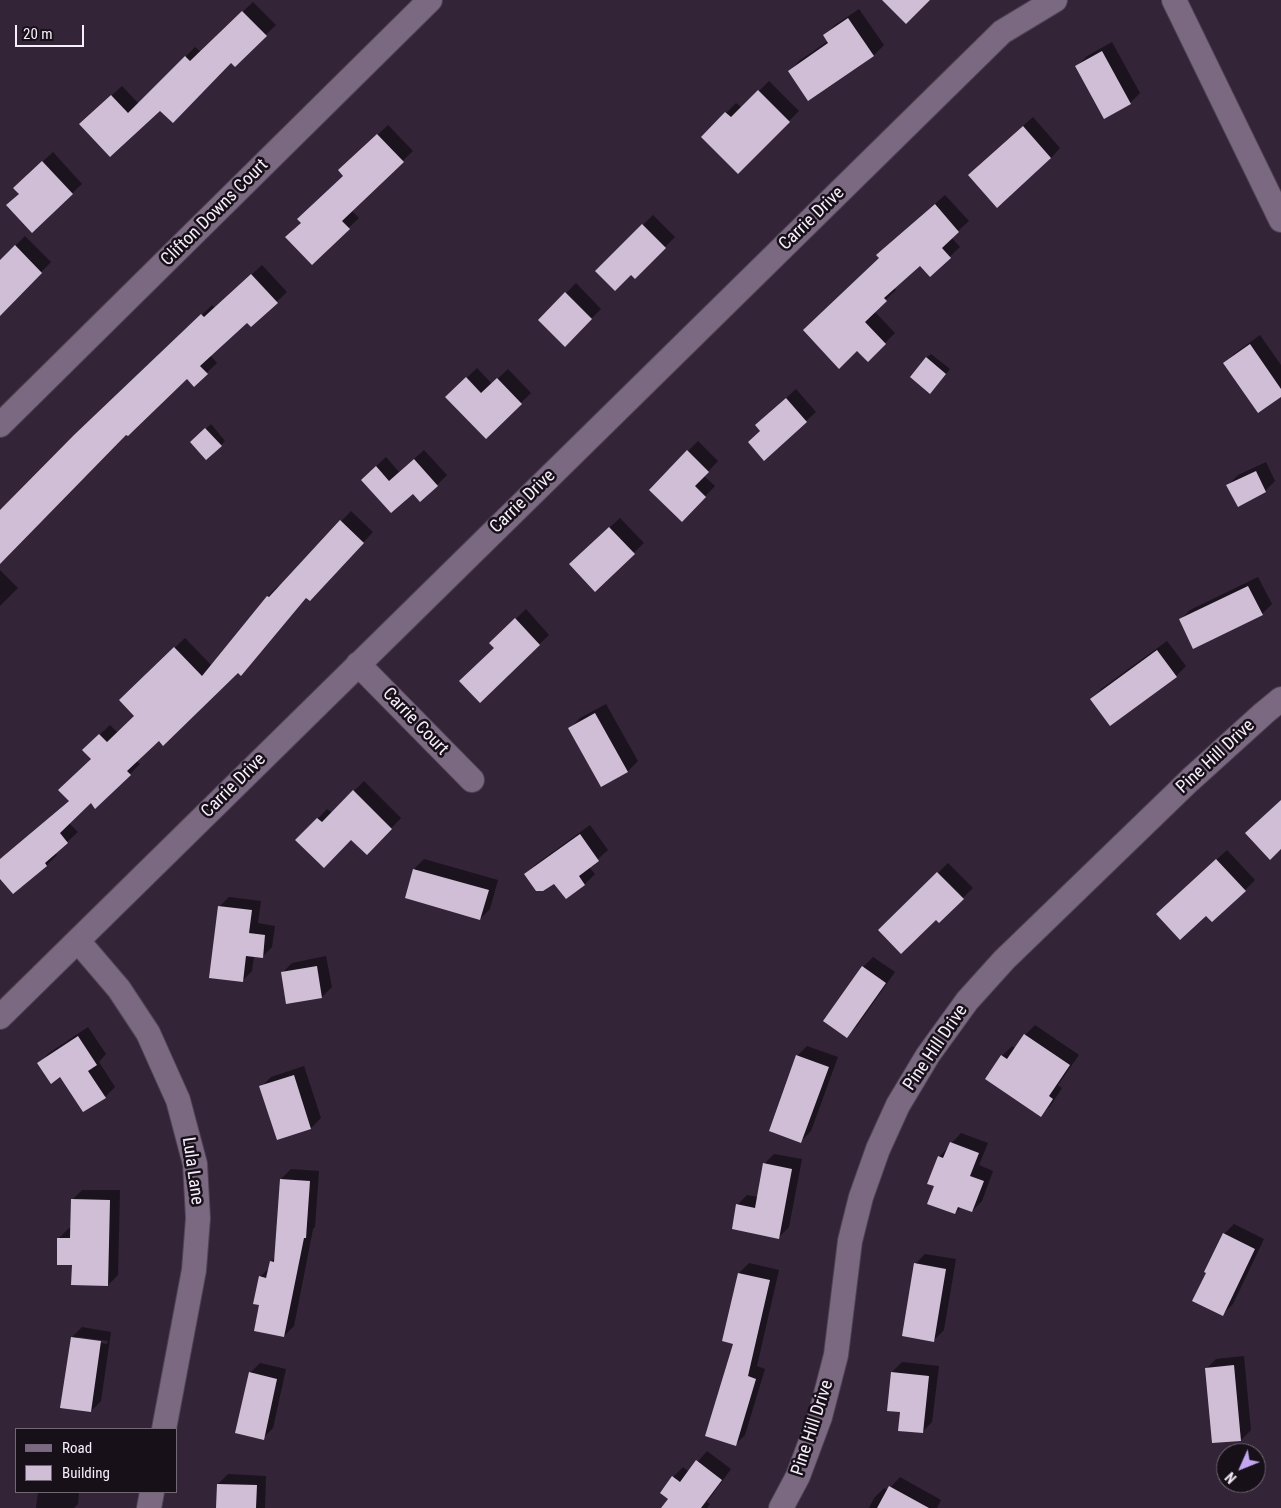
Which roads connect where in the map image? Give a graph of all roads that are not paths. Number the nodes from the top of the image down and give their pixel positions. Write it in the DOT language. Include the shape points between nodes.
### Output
graph roads {
  1 [pos="430,0"];
  2 [pos="1055,0"];
  3 [pos="1174,0"];
  4 [pos="1281,220"];
  5 [pos="0,425"];
  6 [pos="358,664"];
  7 [pos="1281,699"];
  8 [pos="472,780"];
  9 [pos="78,940"];
  10 [pos="0,1016"];
  11 [pos="164,1428"];
  12 [pos="152,1493"];
  13 [pos="149,1508"];
  14 [pos="781,1508"];
  1 -- 5 [label="street, Clifton Downs Court"];
  2 -- 6 [label="street, Carrie Drive" via="1002,32"];
  3 -- 4 [label="street"];
  6 -- 8 [label="street, Carrie Court"];
  6 -- 9 [label="street, Carrie Drive"];
  7 -- 14 [label="street, Pine Hill Drive" via="1190,780 1004,960 967,1001 928,1055 898,1105 864,1189 850,1241 836,1355 820,1417 798,1476"];
  9 -- 10 [label="street, Carrie Drive"];
  9 -- 11 [label="street, Lula Lane" via="120,989 148,1033 178,1100 195,1164 198,1218 194,1270"];
  12 -- 13 [label="street"];
}
